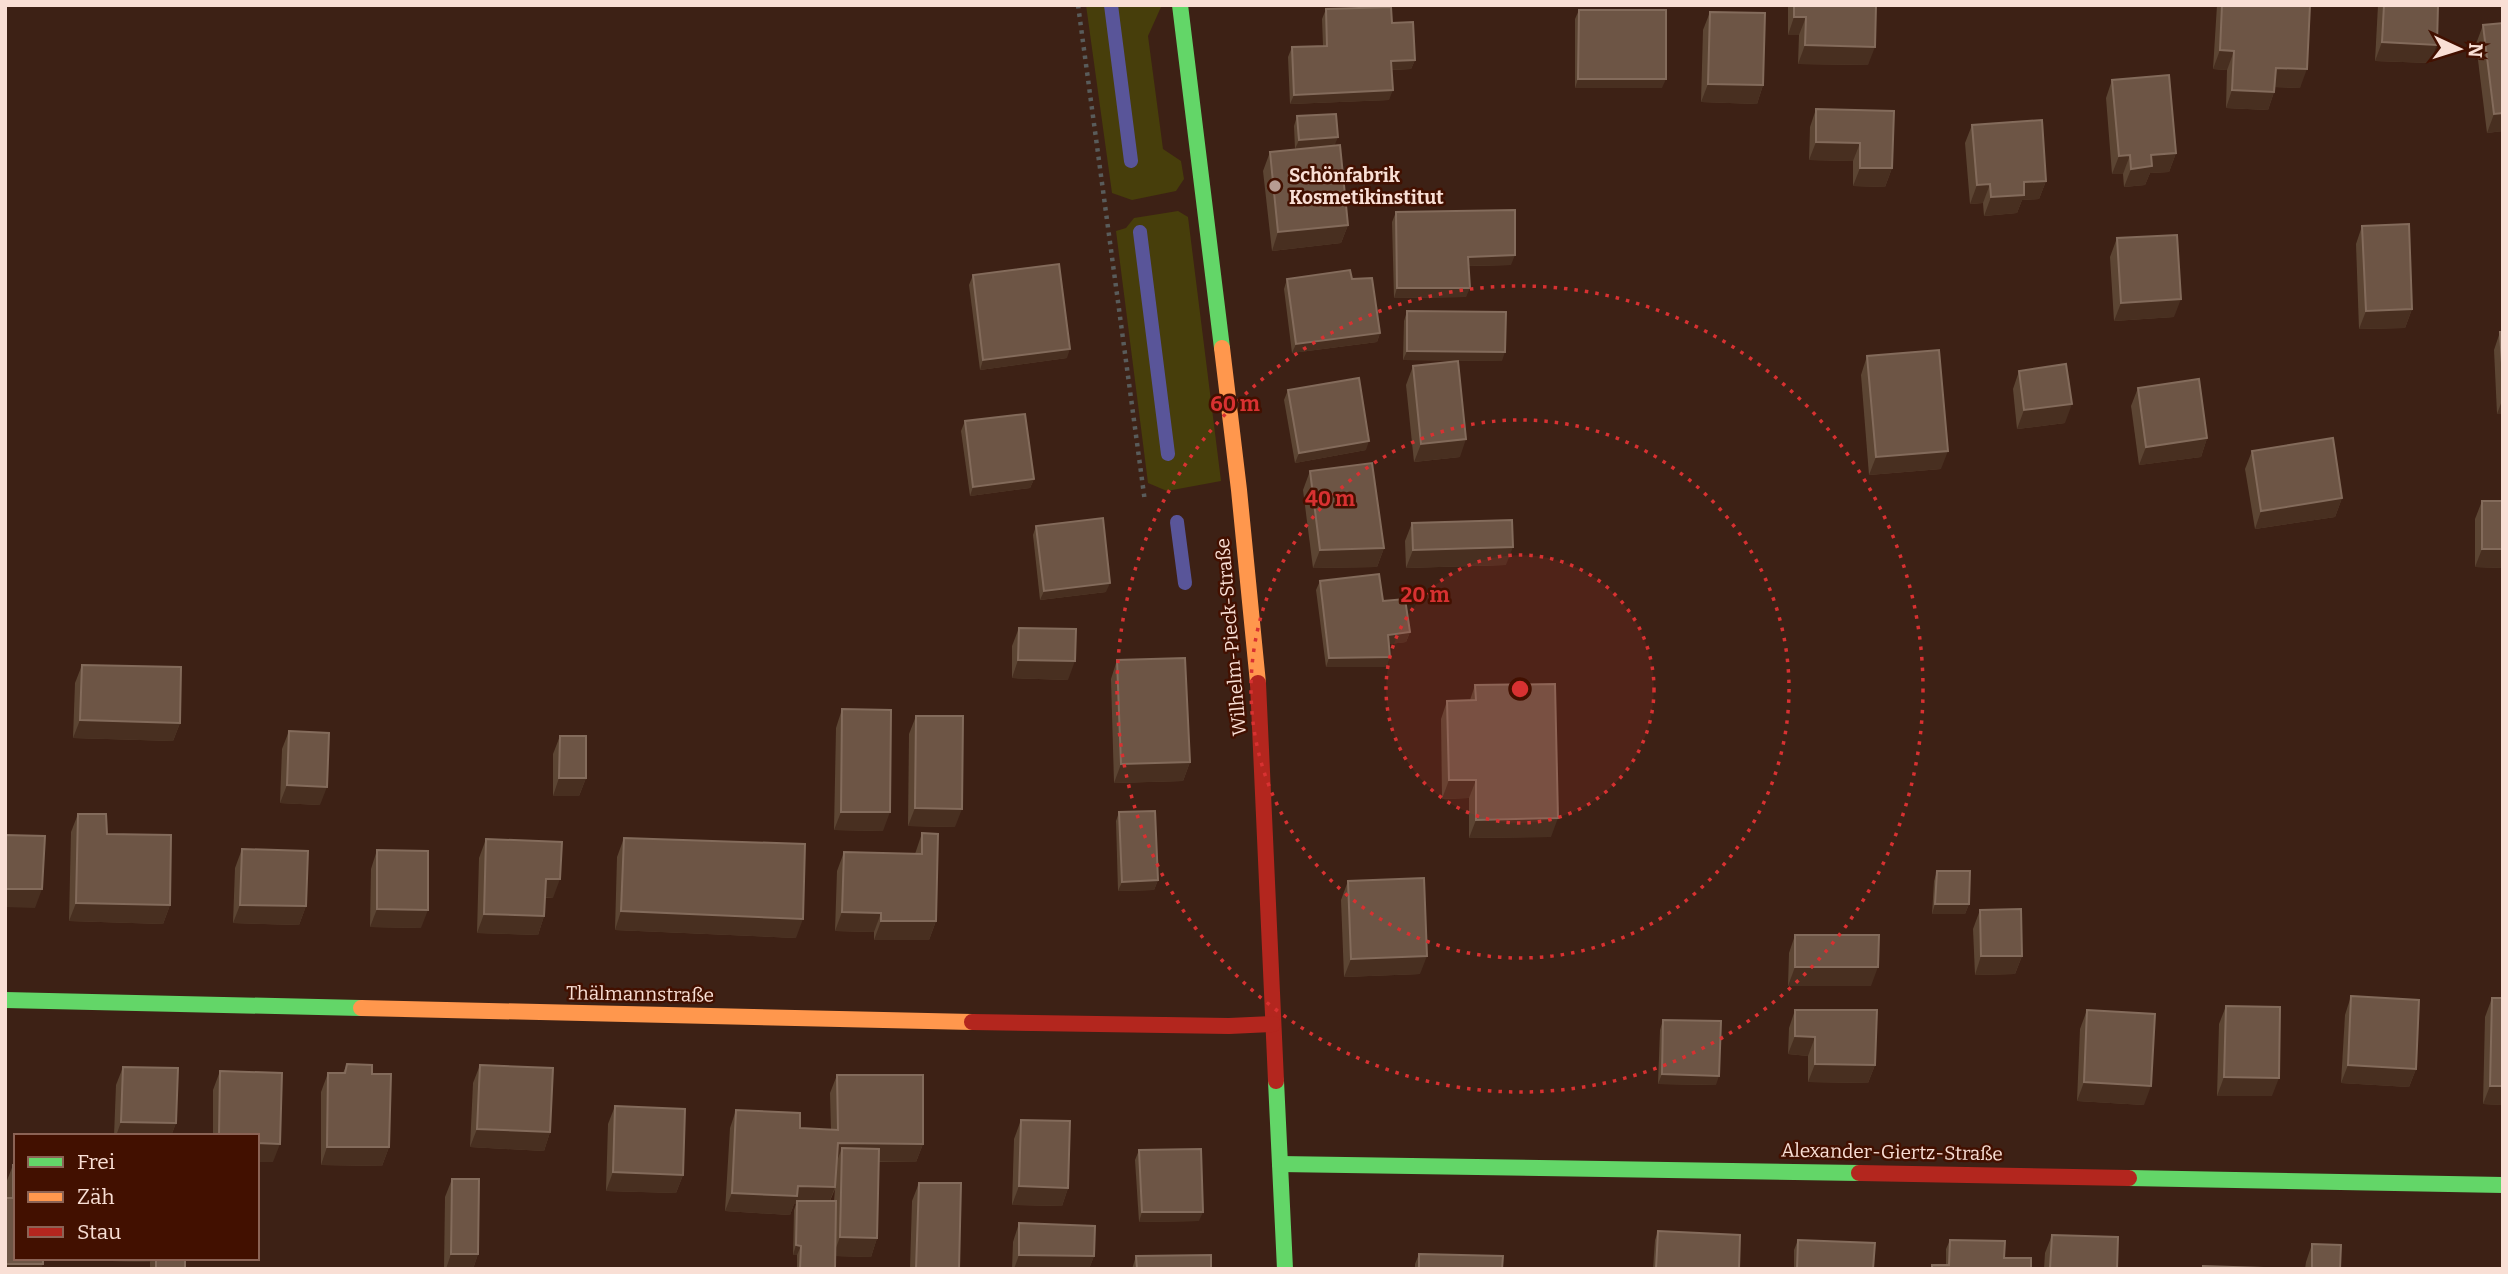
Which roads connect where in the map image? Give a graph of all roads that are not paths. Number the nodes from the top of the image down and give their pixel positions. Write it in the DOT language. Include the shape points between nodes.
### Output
graph roads {
  1 [pos="1180,5"];
  2 [pos="5,1000"];
  3 [pos="1273,1024"];
  4 [pos="1280,1164"];
  5 [pos="2503,1185"];
  6 [pos="1285,1269"];
  1 -- 3 [label="street, Wilhelm-Pieck-Straße" via="1257,666"];
  2 -- 3 [label="street, Thälmannstraße" via="816,1019"];
  3 -- 4 [label="street, Wilhelm-Pieck-Straße"];
  4 -- 5 [label="street, Alexander-Giertz-Straße"];
  4 -- 6 [label="street, Wilhelm-Pieck-Straße"];
}
